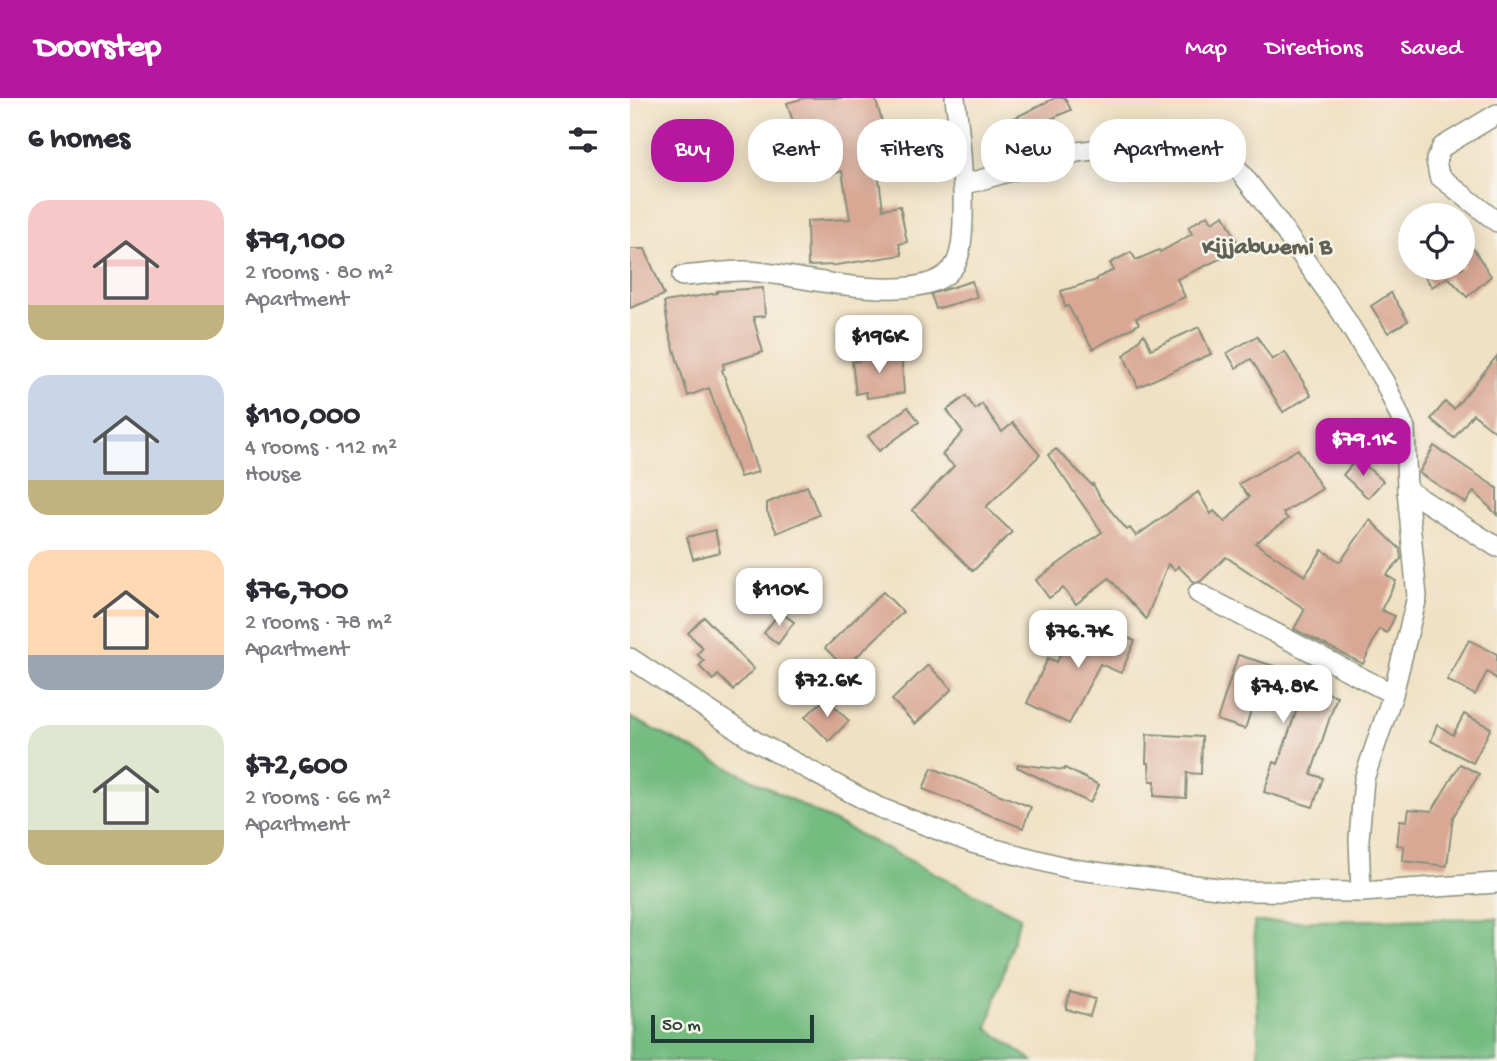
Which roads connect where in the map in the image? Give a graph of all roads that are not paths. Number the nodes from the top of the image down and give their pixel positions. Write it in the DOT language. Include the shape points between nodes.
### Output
graph roads {
  1 [pos="955,98"];
  2 [pos="1497,114"];
  3 [pos="963,185"];
  4 [pos="1497,222"];
  5 [pos="682,276"];
  6 [pos="1407,490"];
  7 [pos="1497,547"];
  8 [pos="1198,593"];
  9 [pos="630,658"];
  10 [pos="1393,694"];
  11 [pos="1497,883"];
  12 [pos="1361,892"];
  1 -- 3 [label="street"];
  2 -- 4 [label="street" via="1442,147 1436,160 1439,176"];
  3 -- 5 [label="street" via="960,253 944,276 930,282 872,289 744,271"];
  3 -- 6 [label="street" via="1077,152 1132,145 1208,151 1234,164 1340,310 1385,383 1405,428"];
  6 -- 7 [label="street"];
  6 -- 10 [label="street" via="1417,597"];
  8 -- 10 [label="street"];
  9 -- 12 [label="street" via="755,741 878,807 972,843 1072,869 1227,889"];
  10 -- 12 [label="street" via="1364,779"];
  11 -- 12 [label="street"];
}
